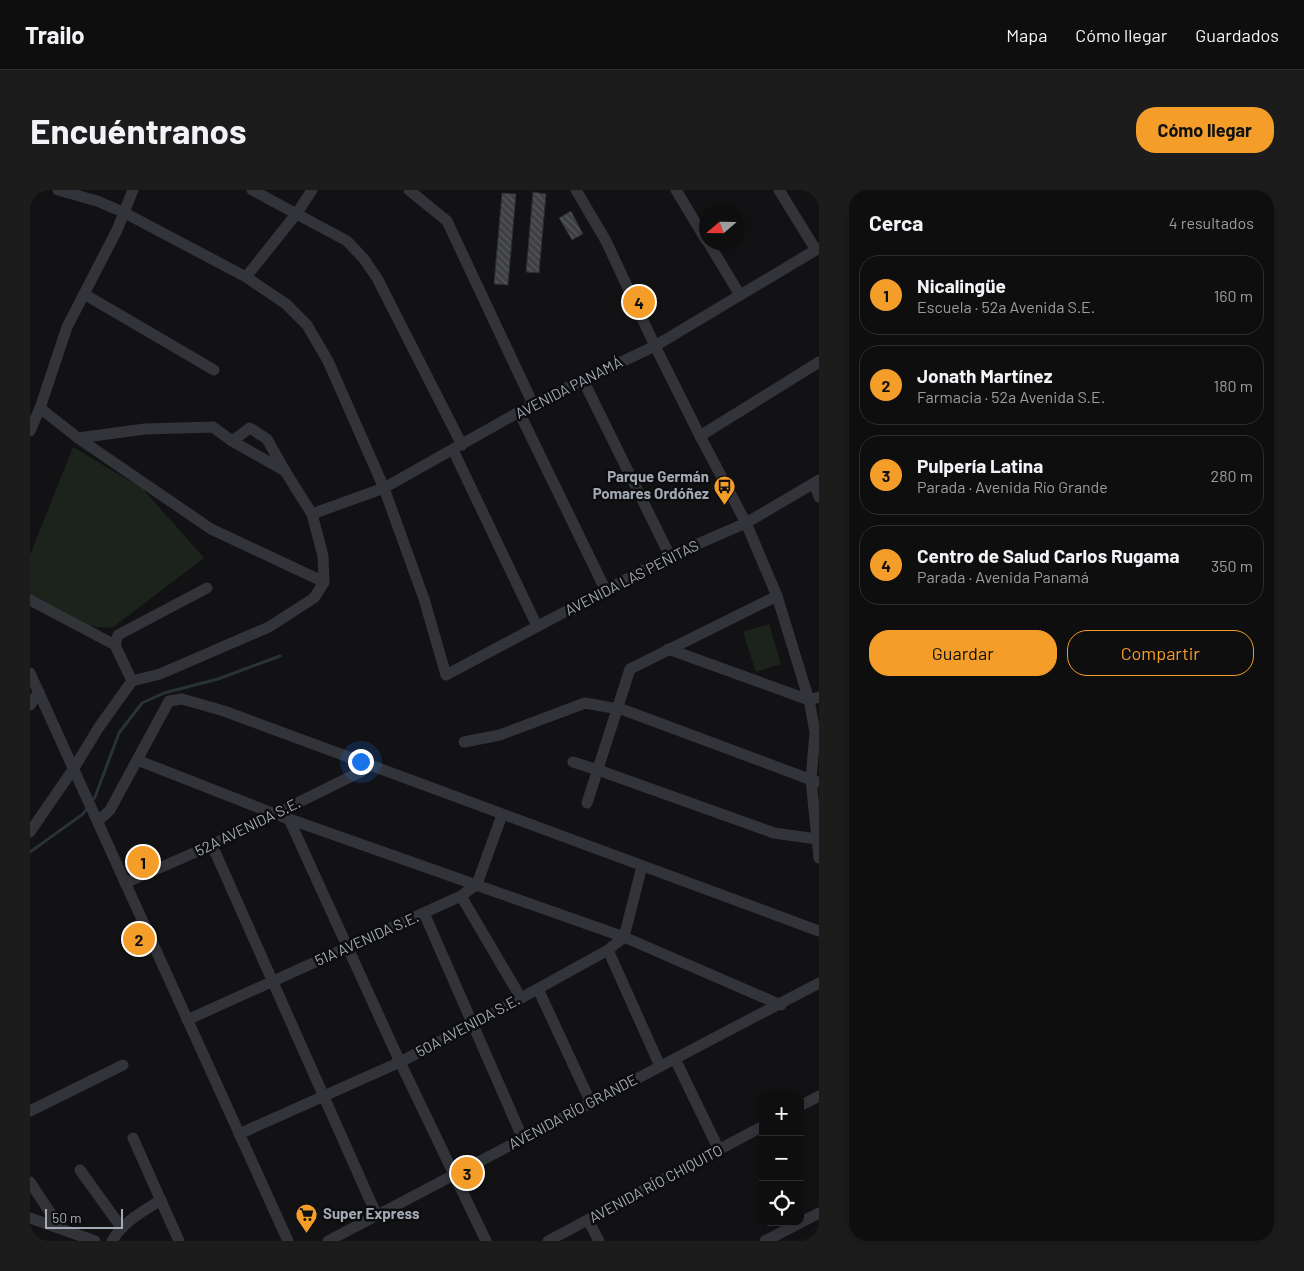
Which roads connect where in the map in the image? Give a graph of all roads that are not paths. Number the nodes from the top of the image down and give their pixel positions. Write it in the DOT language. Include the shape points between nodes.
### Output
graph roads {
  1 [pos="58,190"];
  2 [pos="133,190"];
  3 [pos="252,190"];
  4 [pos="312,190"];
  5 [pos="409,190"];
  6 [pos="576,190"];
  7 [pos="676,190"];
  8 [pos="779,190"];
  9 [pos="123,212"];
  10 [pos="297,213"];
  11 [pos="699,228"];
  12 [pos="818,249"];
  13 [pos="712,250"];
  14 [pos="246,277"];
  15 [pos="84,294"];
  16 [pos="740,295"];
  17 [pos="655,346"];
  18 [pos="819,362"];
  19 [pos="214,370"];
  20 [pos="583,380"];
  21 [pos="533,404"];
  22 [pos="40,408"];
  23 [pos="519,412"];
  24 [pos="30,431"];
  25 [pos="700,436"];
  26 [pos="78,438"];
  27 [pos="232,442"];
  28 [pos="457,448"];
  29 [pos="285,470"];
  30 [pos="816,482"];
  31 [pos="384,488"];
  32 [pos="819,497"];
  33 [pos="312,514"];
  34 [pos="746,523"];
  35 [pos="670,556"];
  36 [pos="324,582"];
  37 [pos="207,588"];
  38 [pos="606,591"];
  39 [pos="776,596"];
  40 [pos="30,600"];
  41 [pos="537,626"];
  42 [pos="115,645"];
  43 [pos="668,649"];
  44 [pos="30,673"];
  45 [pos="132,681"];
  46 [pos="39,692"];
  47 [pos="814,699"];
  48 [pos="30,705"];
  49 [pos="617,709"];
  50 [pos="464,742"];
  51 [pos="137,760"];
  52 [pos="573,762"];
  53 [pos="368,766"];
  54 [pos="74,768"];
  55 [pos="598,770"];
  56 [pos="815,782"];
  57 [pos="587,803"];
  58 [pos="275,814"];
  59 [pos="502,815"];
  60 [pos="289,819"];
  61 [pos="98,821"];
  62 [pos="30,832"];
  63 [pos="817,839"];
  64 [pos="212,845"];
  65 [pos="819,858"];
  66 [pos="642,866"];
  67 [pos="125,883"];
  68 [pos="477,884"];
  69 [pos="461,896"];
  70 [pos="424,913"];
  71 [pos="819,931"];
  72 [pos="624,937"];
  73 [pos="347,948"];
  74 [pos="608,950"];
  75 [pos="272,982"];
  76 [pos="819,983"];
  77 [pos="538,989"];
  78 [pos="521,998"];
  79 [pos="781,1005"];
  80 [pos="187,1020"];
  81 [pos="474,1024"];
  82 [pos="675,1059"];
  83 [pos="400,1062"];
  84 [pos="123,1065"];
  85 [pos="660,1066"];
  86 [pos="324,1096"];
  87 [pos="819,1096"];
  88 [pos="591,1103"];
  89 [pos="804,1104"];
  90 [pos="30,1111"];
  91 [pos="759,1128"];
  92 [pos="239,1134"];
  93 [pos="133,1138"];
  94 [pos="523,1139"];
  95 [pos="719,1150"];
  96 [pos="80,1170"];
  97 [pos="453,1175"];
  98 [pos="30,1182"];
  99 [pos="161,1200"];
  100 [pos="819,1213"];
  101 [pos="377,1216"];
  102 [pos="30,1218"];
  103 [pos="588,1220"];
  104 [pos="56,1227"];
  105 [pos="121,1227"];
  106 [pos="95,1241"];
  107 [pos="112,1241"];
  108 [pos="179,1241"];
  109 [pos="288,1241"];
  110 [pos="328,1241"];
  111 [pos="486,1241"];
  112 [pos="548,1241"];
  113 [pos="599,1241"];
  114 [pos="765,1241"];
  1 -- 9 [label="street"];
  2 -- 9 [label="street"];
  3 -- 10 [label="street"];
  4 -- 10 [label="street"];
  5 -- 21 [label="street" via="447,221"];
  6 -- 17 [label="street" via="606,241"];
  7 -- 11 [label="street"];
  8 -- 12 [label="street"];
  9 -- 14 [label="street"];
  9 -- 15 [label="street"];
  10 -- 14 [label="street"];
  10 -- 28 [label="street" via="347,241 377,278"];
  12 -- 16 [label="street, AVENIDA PANAMÁ"];
  13 -- 16 [label="street"];
  14 -- 31 [label="street" via="286,304 307,325 328,361"];
  15 -- 19 [label="street"];
  15 -- 22 [label="street" via="68,327"];
  16 -- 17 [label="street, AVENIDA PANAMÁ"];
  17 -- 20 [label="street, AVENIDA PANAMÁ"];
  17 -- 25 [label="street"];
  18 -- 25 [label="street"];
  20 -- 21 [label="street, AVENIDA PANAMÁ"];
  20 -- 35 [label="street"];
  21 -- 23 [label="street, AVENIDA PANAMÁ"];
  22 -- 24 [label="street"];
  22 -- 26 [label="street"];
  23 -- 28 [label="street, AVENIDA PANAMÁ"];
  23 -- 38 [label="street"];
  25 -- 34 [label="street"];
  26 -- 27 [label="street" via="145,429 213,427"];
  26 -- 36 [label="street" via="211,529"];
  27 -- 29 [label="street"];
  27 -- 29 [label="street" via="250,428 268,439"];
  28 -- 31 [label="street, AVENIDA PANAMÁ"];
  28 -- 41 [label="street"];
  29 -- 33 [label="street"];
  30 -- 32 [label="street"];
  30 -- 34 [label="street, AVENIDA LAS PEÑITAS"];
  31 -- 33 [label="street, AVENIDA PANAMÁ"];
  31 -- 41 [label="street, AVENIDA LAS PEÑITAS" via="424,600 446,675"];
  33 -- 36 [label="street" via="324,556"];
  34 -- 35 [label="street, AVENIDA LAS PEÑITAS"];
  34 -- 39 [label="street"];
  35 -- 38 [label="street, AVENIDA LAS PEÑITAS"];
  36 -- 45 [label="street" via="314,598 269,627 160,674"];
  37 -- 42 [label="street" via="118,635"];
  38 -- 41 [label="street, AVENIDA LAS PEÑITAS"];
  39 -- 43 [label="street"];
  39 -- 47 [label="street"];
  40 -- 42 [label="street"];
  42 -- 45 [label="street"];
  43 -- 47 [label="street"];
  43 -- 49 [label="street" via="630,669"];
  44 -- 46 [label="street"];
  45 -- 54 [label="street"];
  46 -- 48 [label="street"];
  46 -- 54 [label="street"];
  47 -- 56 [label="street"];
  49 -- 50 [label="street" via="585,703 500,735"];
  49 -- 55 [label="street"];
  49 -- 56 [label="street"];
  51 -- 53 [label="street" via="168,701 182,699 224,711"];
  51 -- 58 [label="street"];
  51 -- 61 [label="street" via="110,810"];
  52 -- 55 [label="street"];
  53 -- 58 [label="street, 52A AVENIDA S.E."];
  53 -- 59 [label="street"];
  54 -- 61 [label="street"];
  54 -- 62 [label="street"];
  55 -- 57 [label="street"];
  55 -- 63 [label="street" via="774,833"];
  56 -- 63 [label="street"];
  58 -- 60 [label="street"];
  58 -- 64 [label="street, 52A AVENIDA S.E."];
  59 -- 66 [label="street"];
  59 -- 68 [label="street"];
  60 -- 68 [label="street"];
  60 -- 73 [label="street"];
  61 -- 67 [label="street"];
  63 -- 65 [label="street"];
  64 -- 67 [label="street, 52A AVENIDA S.E."];
  64 -- 75 [label="street"];
  66 -- 71 [label="street"];
  66 -- 72 [label="street"];
  67 -- 80 [label="street"];
  68 -- 69 [label="street, 51A AVENIDA S.E."];
  68 -- 72 [label="street"];
  69 -- 70 [label="street, 51A AVENIDA S.E."];
  69 -- 78 [label="street"];
  70 -- 73 [label="street, 51A AVENIDA S.E."];
  70 -- 81 [label="street"];
  72 -- 74 [label="street, 50A AVENIDA S.E."];
  72 -- 79 [label="street"];
  73 -- 75 [label="street, 51A AVENIDA S.E."];
  73 -- 83 [label="street"];
  74 -- 77 [label="street, 50A AVENIDA S.E."];
  74 -- 85 [label="street"];
  75 -- 80 [label="street, 51A AVENIDA S.E."];
  75 -- 86 [label="street"];
  76 -- 79 [label="street, AVENIDA RÍO GRANDE"];
  77 -- 78 [label="street, 50A AVENIDA S.E."];
  77 -- 88 [label="street"];
  78 -- 81 [label="street, 50A AVENIDA S.E."];
  79 -- 82 [label="street, AVENIDA RÍO GRANDE"];
  80 -- 92 [label="street"];
  81 -- 83 [label="street, 50A AVENIDA S.E."];
  81 -- 94 [label="street"];
  82 -- 85 [label="street, AVENIDA RÍO GRANDE"];
  82 -- 95 [label="street"];
  83 -- 86 [label="street, 50A AVENIDA S.E."];
  83 -- 97 [label="street"];
  84 -- 90 [label="street"];
  85 -- 88 [label="street, AVENIDA RÍO GRANDE"];
  86 -- 92 [label="street, 50A AVENIDA S.E."];
  86 -- 101 [label="street"];
  87 -- 89 [label="street"];
  88 -- 94 [label="street, AVENIDA RÍO GRANDE"];
  91 -- 95 [label="street, AVENIDA RÍO CHIQUITO"];
  92 -- 109 [label="street"];
  93 -- 99 [label="street"];
  94 -- 97 [label="street, AVENIDA RÍO GRANDE"];
  95 -- 103 [label="street, AVENIDA RÍO CHIQUITO"];
  96 -- 105 [label="street"];
  97 -- 101 [label="street, AVENIDA RÍO GRANDE"];
  97 -- 111 [label="street"];
  98 -- 104 [label="street" via="55,1220"];
  99 -- 105 [label="street"];
  99 -- 108 [label="street"];
  100 -- 114 [label="street"];
  101 -- 110 [label="street, AVENIDA RÍO GRANDE"];
  102 -- 104 [label="street"];
  103 -- 112 [label="street, AVENIDA RÍO CHIQUITO"];
  103 -- 113 [label="street"];
  104 -- 106 [label="street"];
  105 -- 107 [label="street"];
}
